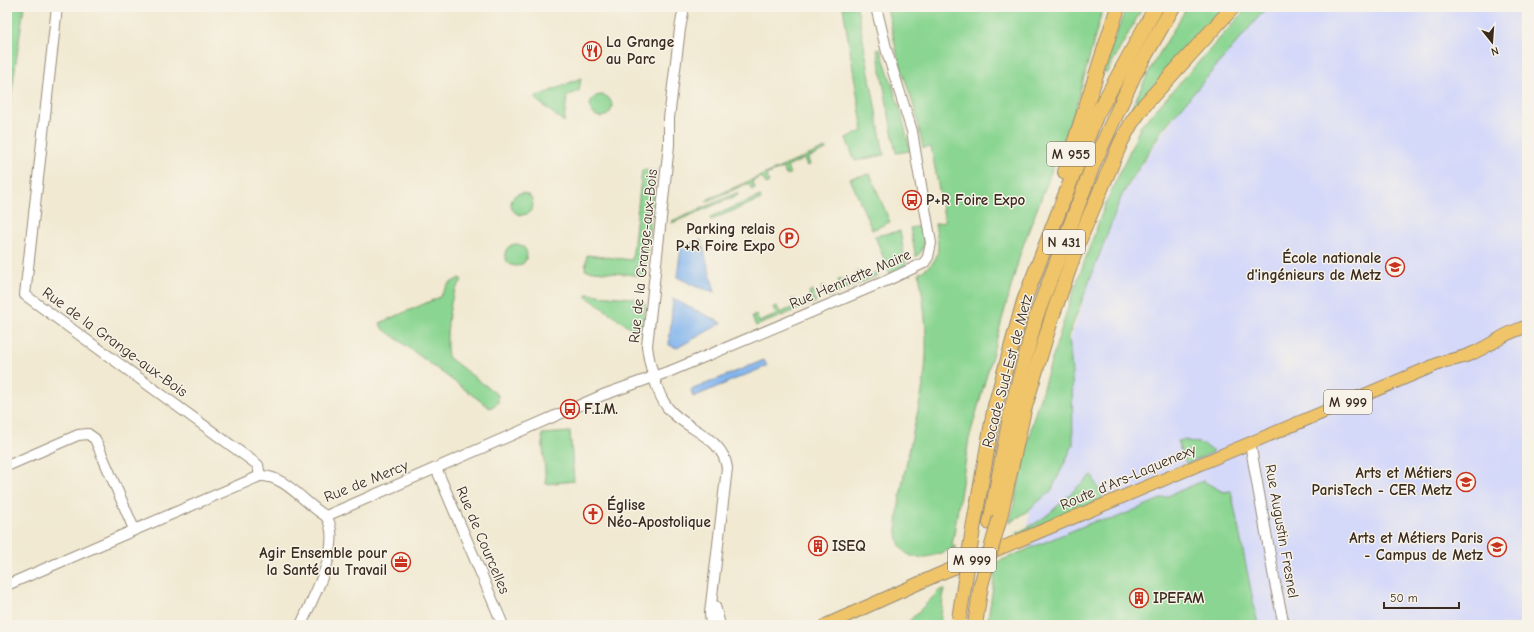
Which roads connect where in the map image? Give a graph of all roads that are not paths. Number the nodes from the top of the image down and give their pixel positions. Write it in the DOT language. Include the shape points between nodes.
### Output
graph roads {
  1 [pos="57,7"];
  2 [pos="684,7"];
  3 [pos="876,7"];
  4 [pos="1118,7"];
  5 [pos="1156,7"];
  6 [pos="1173,7"];
  7 [pos="1233,7"];
  8 [pos="1024,301"];
  9 [pos="1527,326"];
  10 [pos="655,376"];
  11 [pos="1250,443"];
  12 [pos="7,466"];
  13 [pos="436,468"];
  14 [pos="260,476"];
  15 [pos="326,516"];
  16 [pos="995,520"];
  17 [pos="134,529"];
  18 [pos="7,585"];
  19 [pos="713,598"];
  20 [pos="958,623"];
  21 [pos="301,625"];
  22 [pos="503,625"];
  23 [pos="711,625"];
  24 [pos="720,625"];
  25 [pos="826,625"];
  26 [pos="975,625"];
  27 [pos="1284,625"];
  1 -- 14 [label="street, Rue de la Grange-aux-Bois" via="25,295 258,465"];
  2 -- 10 [label="street, Rue de la Grange-aux-Bois" via="670,111 669,144 647,346"];
  3 -- 10 [label="street, Rue Henriette Maire" via="912,131 930,232 928,257 918,267"];
  4 -- 8 [label="highway, M 955"];
  5 -- 8 [label="highway, Rocade Sud-Est de Metz / N 431" via="1096,116"];
  6 -- 16 [label="highway, Rocade Sud-Est de Metz / N 431" via="1134,76 1093,165 1036,317 1012,407"];
  7 -- 16 [label="highway" via="1146,103 1121,142 1082,234 1052,317"];
  8 -- 20 [label="highway, Rocade Sud-Est de Metz / N 431, bridge" via="995,406"];
  9 -- 11 [label="main road, Route d'Ars-Laquenexy / M 999" via="1499,338 1484,340 1456,352 1445,361"];
  10 -- 13 [label="street, Rue de Mercy" via="603,395"];
  10 -- 19 [label="street, Rue de la Grange-aux-Bois" via="667,408 717,446 726,460"];
  11 -- 25 [label="main road, Route d'Ars-Laquenexy / M 999" via="937,575"];
  11 -- 27 [label="street, Rue Augustin Fresnel"];
  12 -- 17 [label="street" via="78,435 88,434 95,439"];
  13 -- 15 [label="street, Rue de Mercy"];
  13 -- 22 [label="street, Rue de Courcelles"];
  14 -- 15 [label="street, Rue de Mercy" via="278,479"];
  14 -- 17 [label="street"];
  15 -- 21 [label="street" via="332,538 331,553"];
  16 -- 26 [label="highway, Rocade Sud-Est de Metz / N 431, bridge"];
  17 -- 18 [label="street"];
  19 -- 23 [label="street, Rue de la Grange-aux-Bois"];
  19 -- 24 [label="street, Rue de la Grange-aux-Bois"];
}
